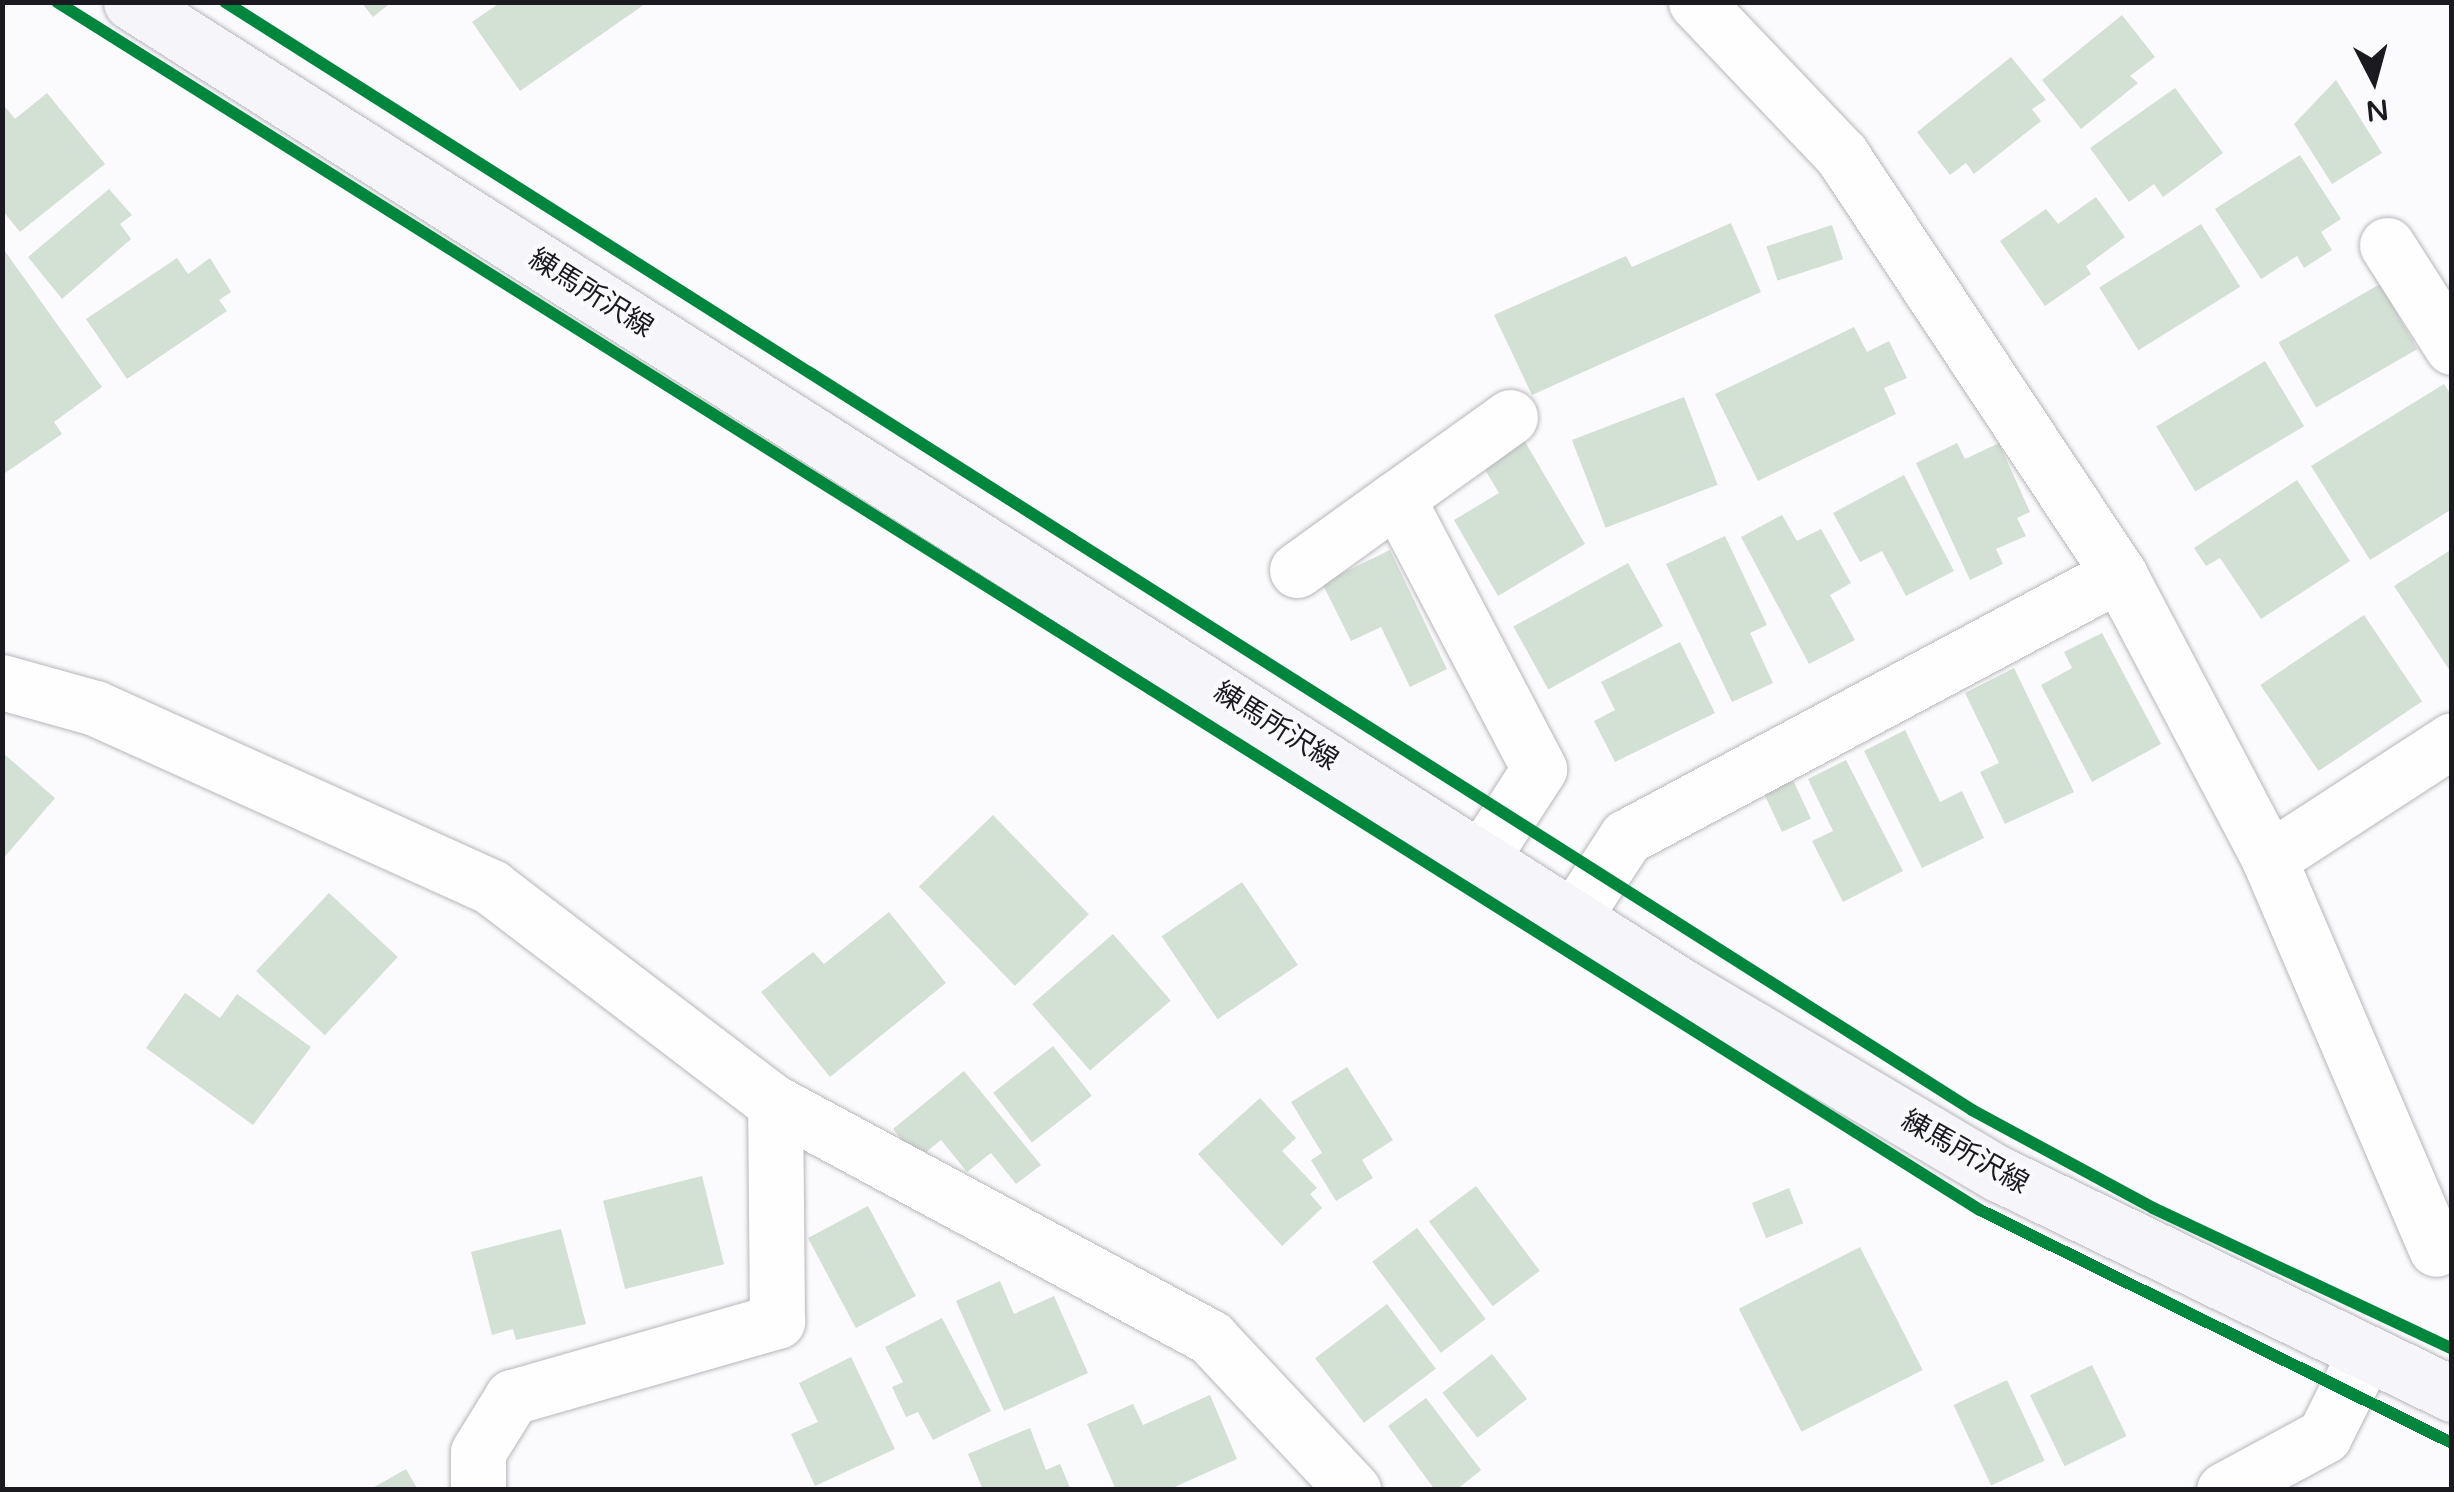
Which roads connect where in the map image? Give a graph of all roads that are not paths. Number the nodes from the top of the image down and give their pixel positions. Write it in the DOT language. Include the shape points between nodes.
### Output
graph roads {
  1 [pos="131,2"];
  2 [pos="1696,2"];
  3 [pos="2387,246"];
  4 [pos="2452,346"];
  5 [pos="1510,417"];
  6 [pos="1397,498"];
  7 [pos="1296,570"];
  8 [pos="2119,574"];
  9 [pos="2,682"];
  10 [pos="2452,740"];
  11 [pos="1482,856"];
  12 [pos="2269,858"];
  13 [pos="1573,918"];
  14 [pos="775,1103"];
  15 [pos="2436,1249"];
  16 [pos="2364,1354"];
  17 [pos="2452,1394"];
  18 [pos="478,1490"];
  19 [pos="1353,1490"];
  20 [pos="2224,1490"];
  1 -- 11 [label="main road, 練馬所沢線"];
  2 -- 8 [label="street" via="1841,154"];
  3 -- 4 [label="street"];
  5 -- 6 [label="street"];
  6 -- 7 [label="street"];
  6 -- 11 [label="street" via="1539,769"];
  8 -- 12 [label="street"];
  8 -- 13 [label="street" via="1626,838"];
  9 -- 14 [label="street" via="95,708 491,887"];
  10 -- 12 [label="street"];
  11 -- 13 [label="main road, 練馬所沢線"];
  12 -- 15 [label="street"];
  13 -- 16 [label="main road, 練馬所沢線" via="1998,1174"];
  14 -- 18 [label="street" via="777,1321 512,1397 478,1452"];
  14 -- 19 [label="street" via="1212,1338"];
  16 -- 17 [label="main road, 練馬所沢線"];
  16 -- 20 [label="street" via="2324,1436"];
}
